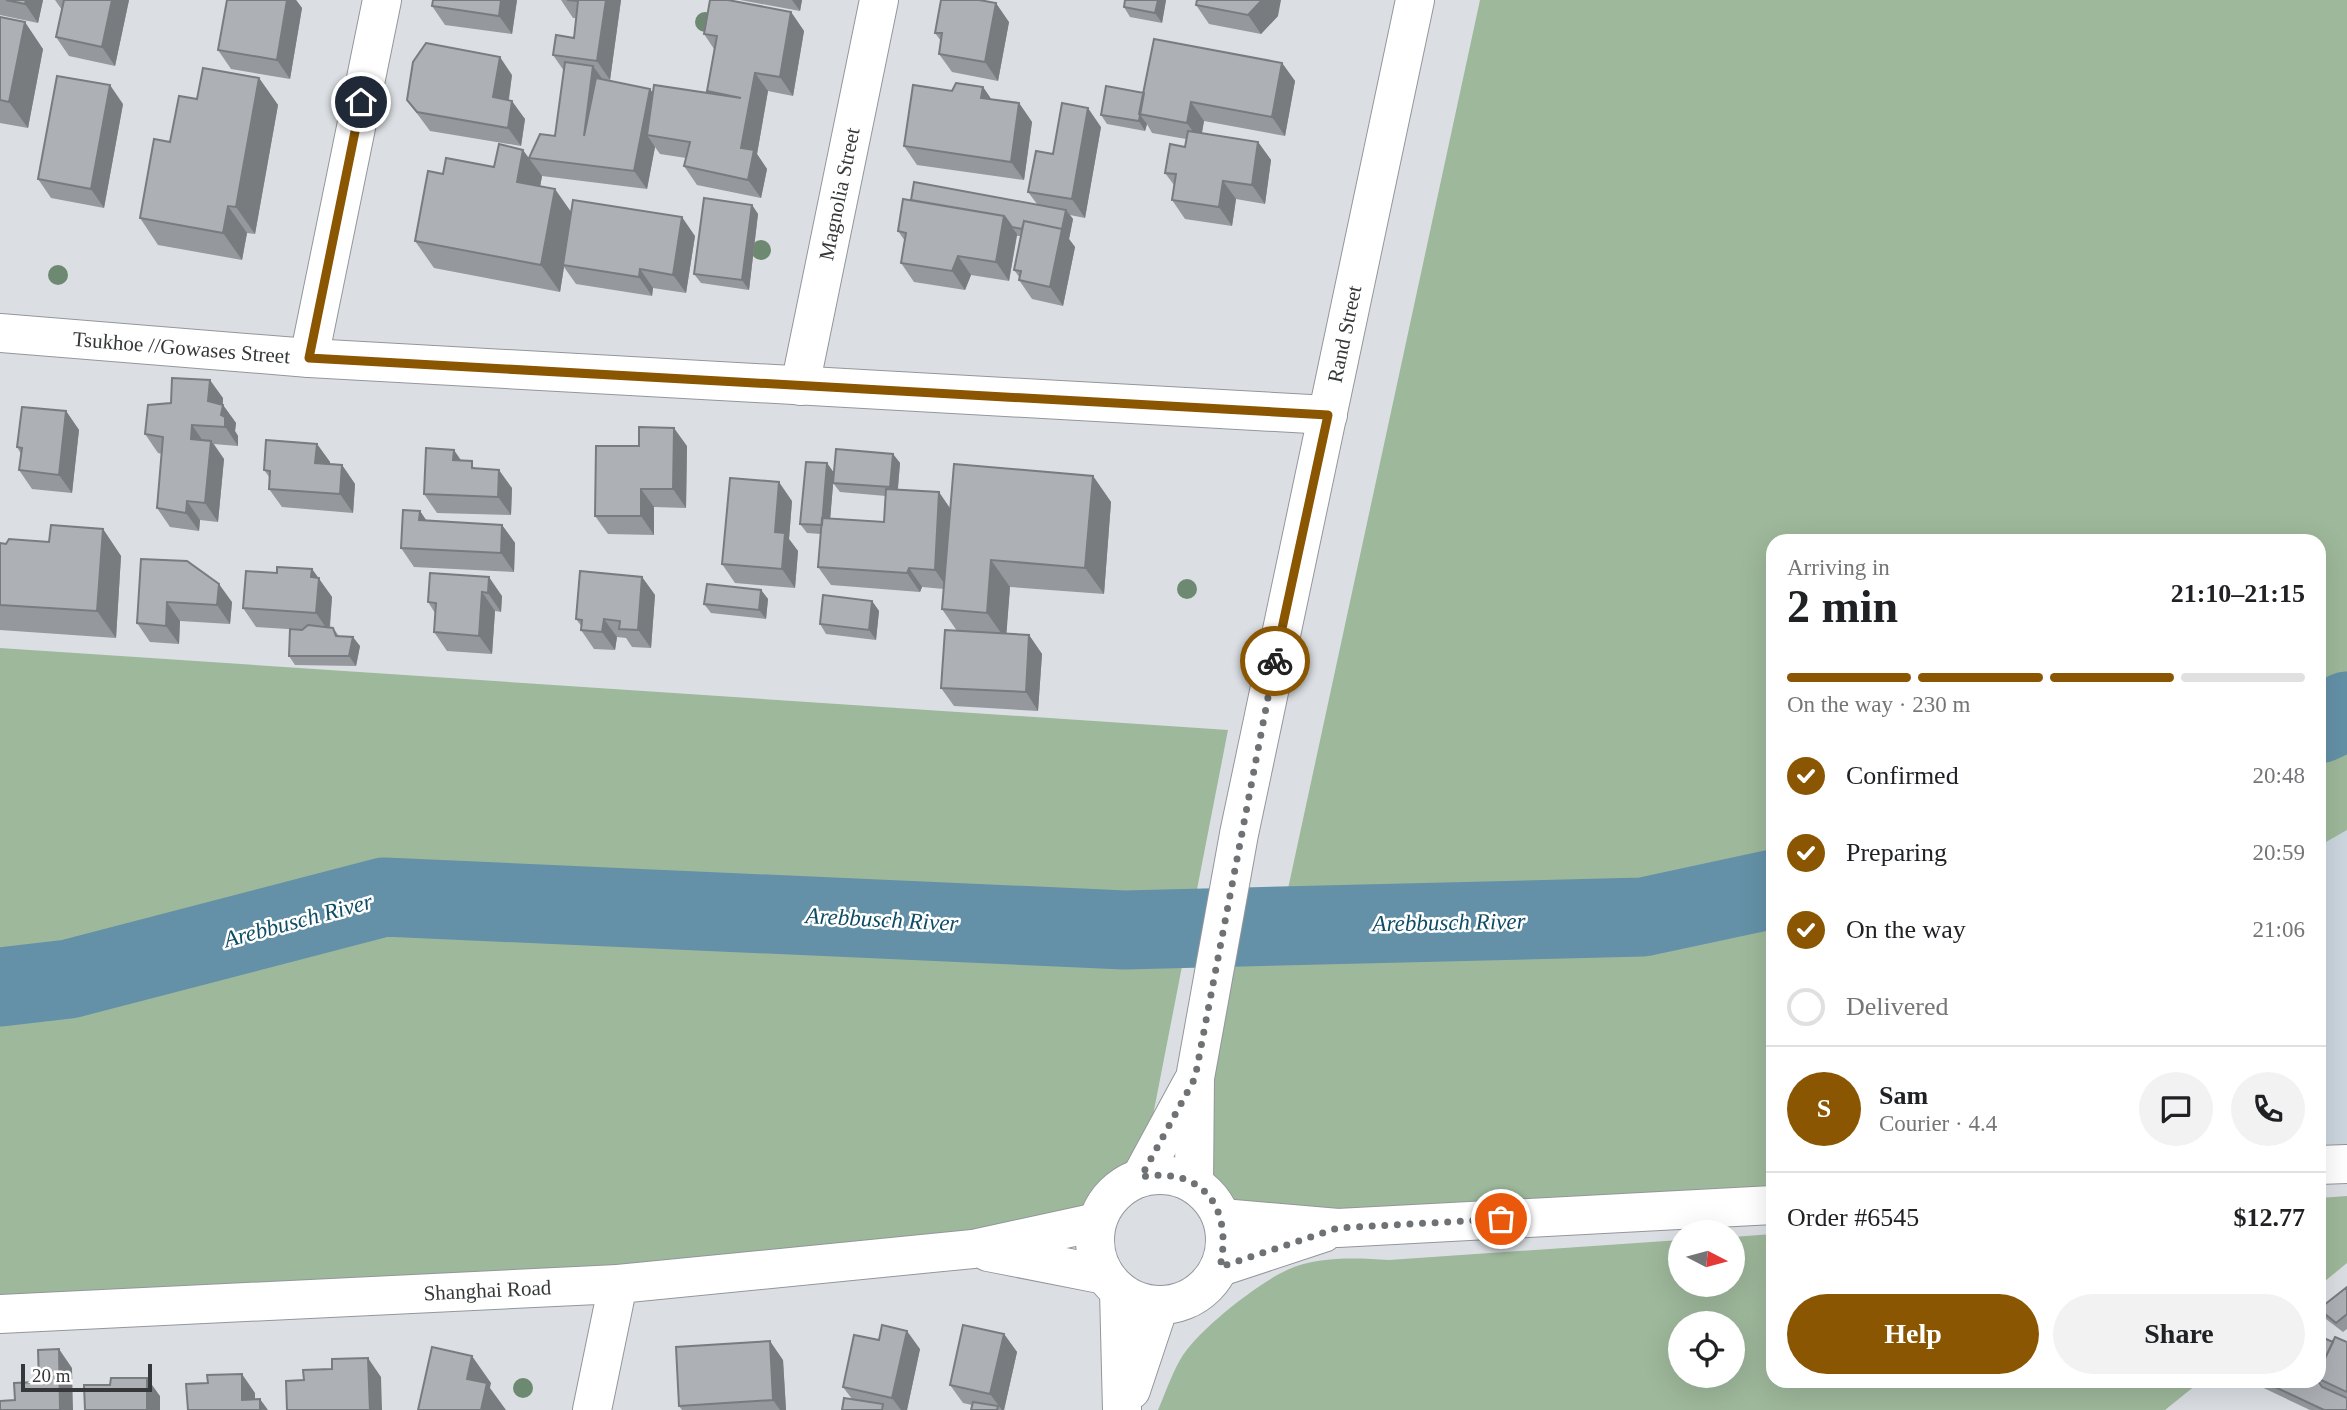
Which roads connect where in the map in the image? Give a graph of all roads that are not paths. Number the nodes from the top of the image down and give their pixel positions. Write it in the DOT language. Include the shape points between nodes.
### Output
graph roads {
  1 [pos="382,0"];
  2 [pos="879,0"];
  3 [pos="1415,0"];
  4 [pos="0,333"];
  5 [pos="309,358"];
  6 [pos="800,386"];
  7 [pos="1328,415"];
  8 [pos="1196,1069"];
  9 [pos="2347,1164"];
  10 [pos="2326,1165"];
  11 [pos="1141,1177"];
  12 [pos="1194,1183"];
  13 [pos="1766,1205"];
  14 [pos="1222,1218"];
  15 [pos="1097,1222"];
  16 [pos="1338,1228"];
  17 [pos="972,1248"];
  18 [pos="1220,1267"];
  19 [pos="1112,1283"];
  20 [pos="618,1284"];
  21 [pos="1159,1306"];
  22 [pos="0,1314"];
  23 [pos="592,1410"];
  24 [pos="1123,1410"];
  1 -- 5 [label="street"];
  2 -- 6 [label="street, Magnolia Street"];
  3 -- 7 [label="street, Rand Street"];
  4 -- 5 [label="street, Tsukhoe //Gowases Street"];
  5 -- 6 [label="street, Tsukhoe //Gowases Street"];
  6 -- 7 [label="street, Tsukhoe //Gowases Street"];
  7 -- 8 [label="street, Rand Street" via="1239,834"];
  8 -- 11 [label="street, Rand Street"];
  8 -- 12 [label="street, Rand Street"];
  9 -- 10 [label="street"];
  11 -- 12 [label="street" via="1159,1174"];
  11 -- 15 [label="street" via="1114,1194"];
  12 -- 14 [label="street"];
  13 -- 16 [label="street"];
  14 -- 16 [label="street"];
  14 -- 18 [label="street" via="1225,1243"];
  15 -- 17 [label="street, Shanghai Road"];
  15 -- 19 [label="street" via="1096,1249"];
  16 -- 18 [label="street"];
  17 -- 19 [label="street, Shanghai Road"];
  17 -- 20 [label="street, Shanghai Road"];
  18 -- 21 [label="street" via="1205,1288 1184,1301"];
  19 -- 21 [label="street" via="1138,1302"];
  19 -- 24 [label="street"];
  20 -- 22 [label="street, Shanghai Road"];
  20 -- 23 [label="street"];
  21 -- 24 [label="street"];
}
